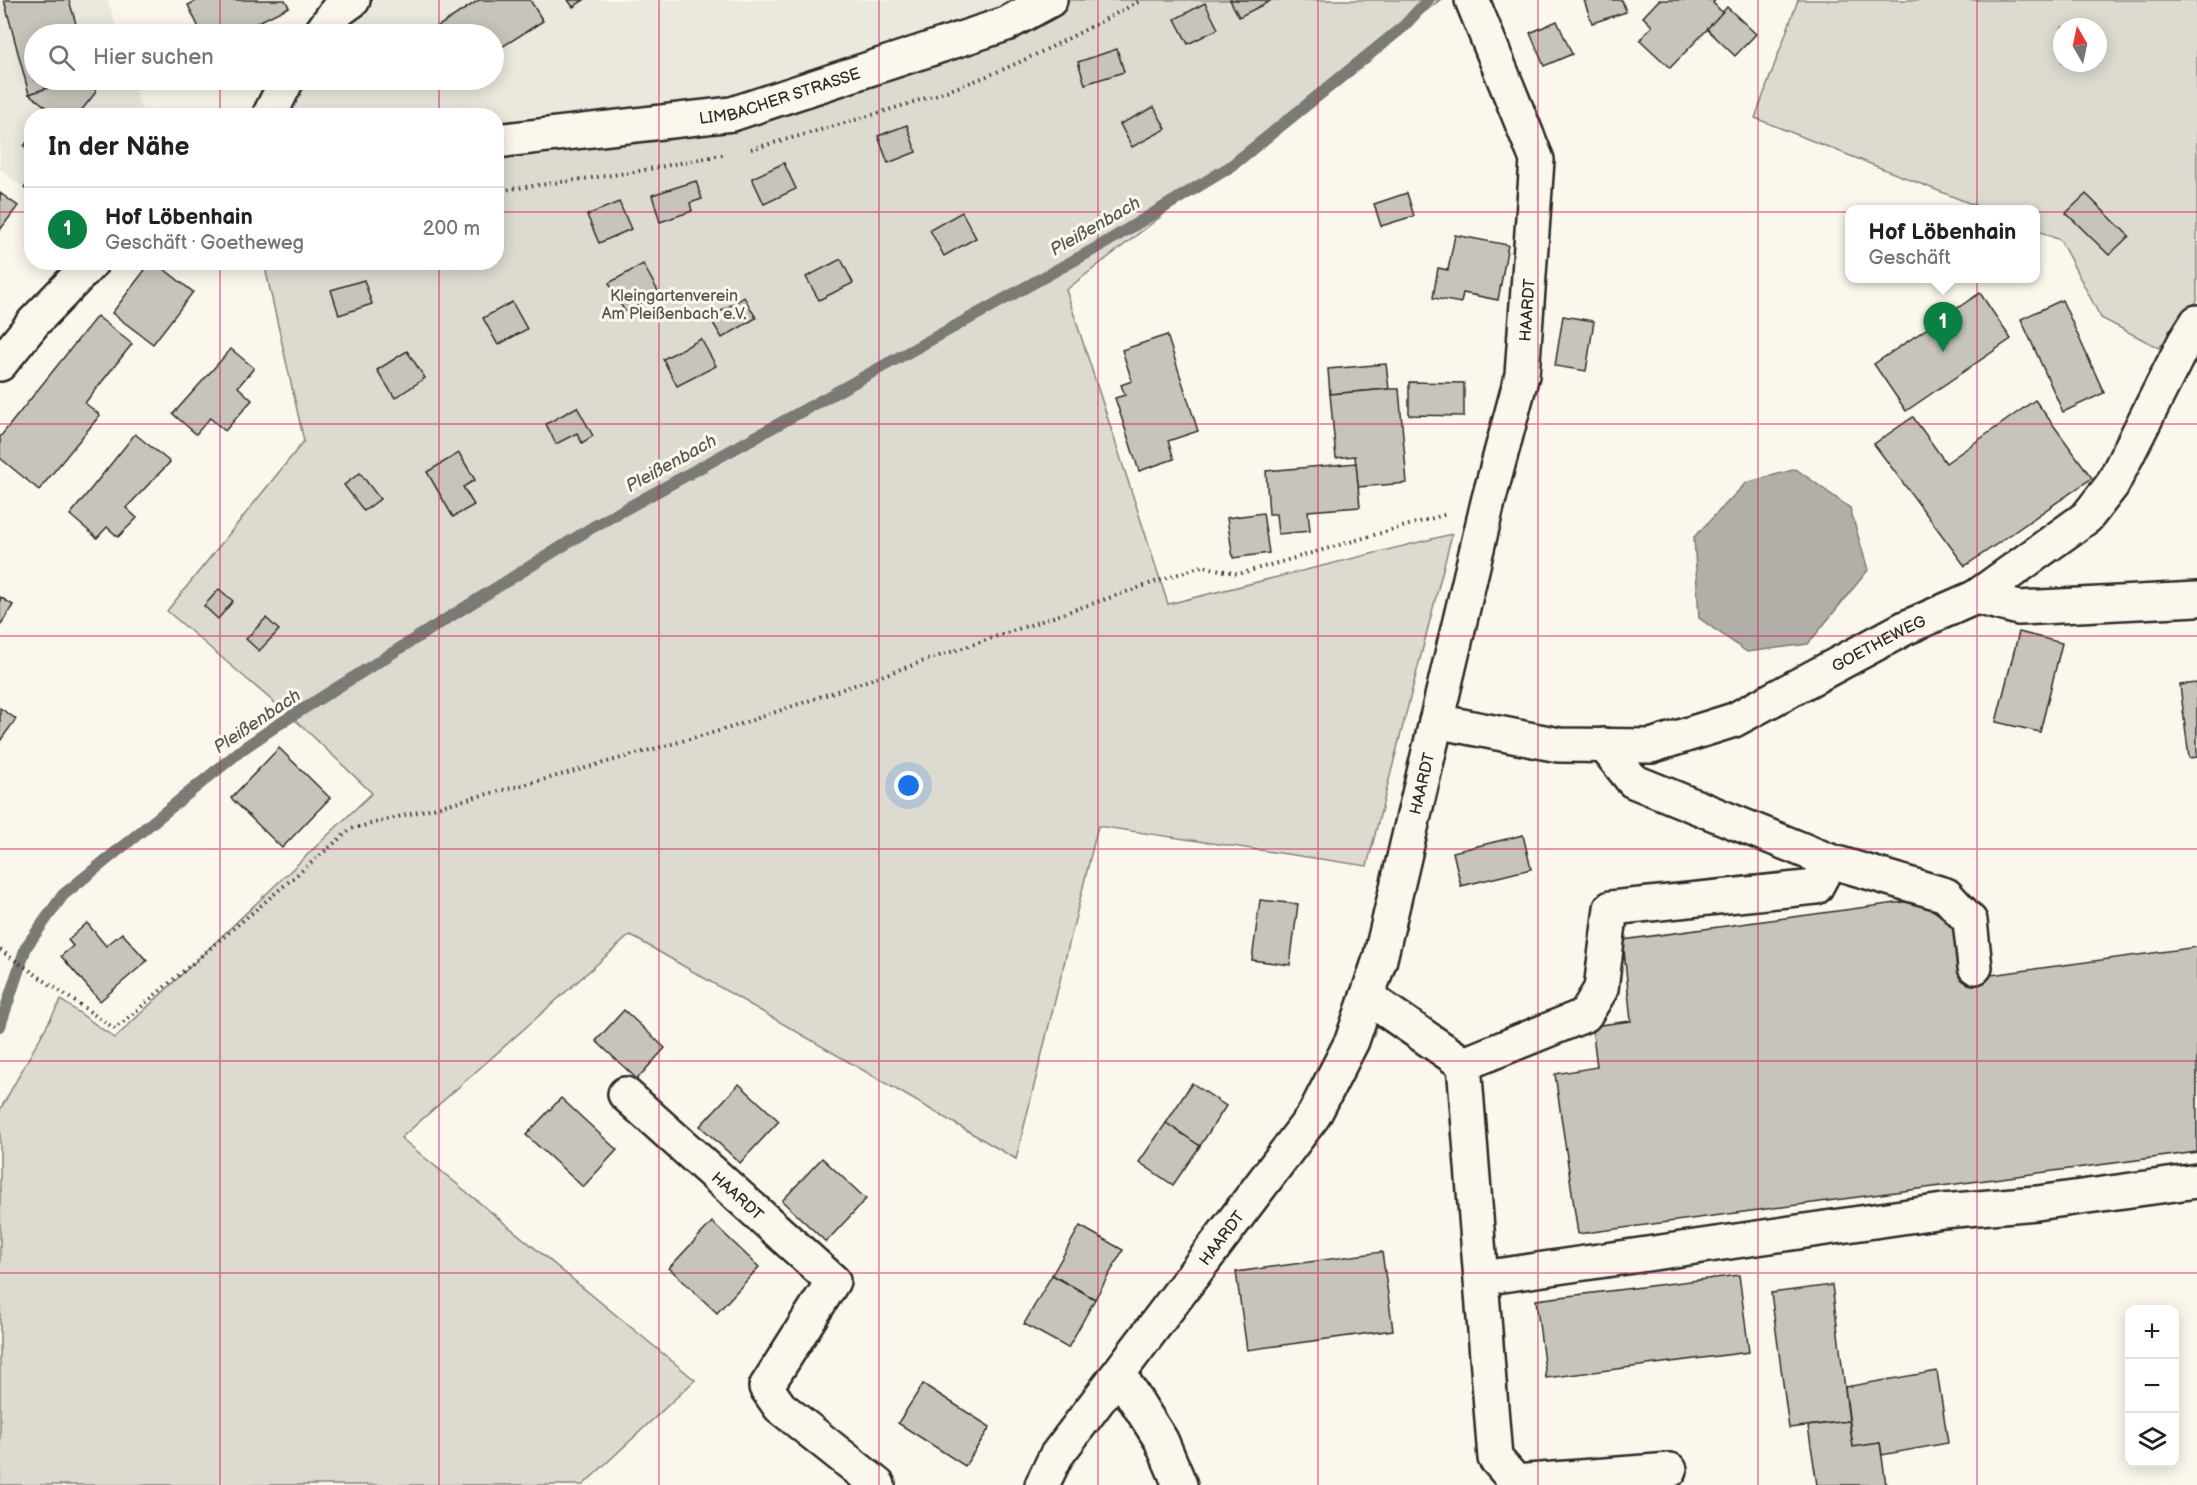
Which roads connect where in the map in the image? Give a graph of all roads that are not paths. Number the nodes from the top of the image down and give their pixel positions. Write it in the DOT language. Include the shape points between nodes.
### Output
graph roads {
  1 [pos="1050,0"];
  2 [pos="1472,2"];
  3 [pos="282,90"];
  4 [pos="273,108"];
  5 [pos="504,140"];
  6 [pos="84,270"];
  7 [pos="2197,321"];
  8 [pos="0,364"];
  9 [pos="1976,597"];
  10 [pos="2197,598"];
  11 [pos="1436,721"];
  12 [pos="1604,746"];
  13 [pos="1830,861"];
  14 [pos="1975,967"];
  15 [pos="1367,997"];
  16 [pos="1464,1064"];
  17 [pos="625,1094"];
  18 [pos="2197,1180"];
  19 [pos="1482,1278"];
  20 [pos="1119,1374"];
  21 [pos="1670,1470"];
  22 [pos="878,1485"];
  23 [pos="1042,1485"];
  24 [pos="1180,1485"];
  1 -- 5 [label="street, LIMBACHER STRASSE" via="1006,24 732,114"];
  2 -- 11 [label="street, HAARDT" via="1537,160 1522,375"];
  3 -- 4 [label="street"];
  6 -- 8 [label="street"];
  7 -- 9 [label="street, GOETHEWEG" via="2112,485 2087,517"];
  9 -- 10 [label="street" via="2019,608"];
  9 -- 12 [label="street, GOETHEWEG" via="1905,628 1734,720 1651,746"];
  11 -- 12 [label="street, GOETHEWEG" via="1559,745"];
  11 -- 15 [label="street, HAARDT" via="1380,959"];
  12 -- 13 [label="street" via="1633,781"];
  13 -- 14 [label="street" via="1946,895 1970,921"];
  13 -- 16 [label="street" via="1816,887 1611,908 1601,989 1585,1015"];
  15 -- 16 [label="street"];
  15 -- 20 [label="street, HAARDT" via="1352,1041 1314,1115"];
  16 -- 19 [label="street"];
  17 -- 22 [label="street, HAARDT" via="833,1281 766,1387 780,1407"];
  18 -- 19 [label="street" via="2037,1203 1943,1211"];
  19 -- 21 [label="street" via="1495,1458 1516,1482"];
  20 -- 23 [label="street, HAARDT" via="1056,1456"];
  20 -- 24 [label="street" via="1161,1440"];
}
